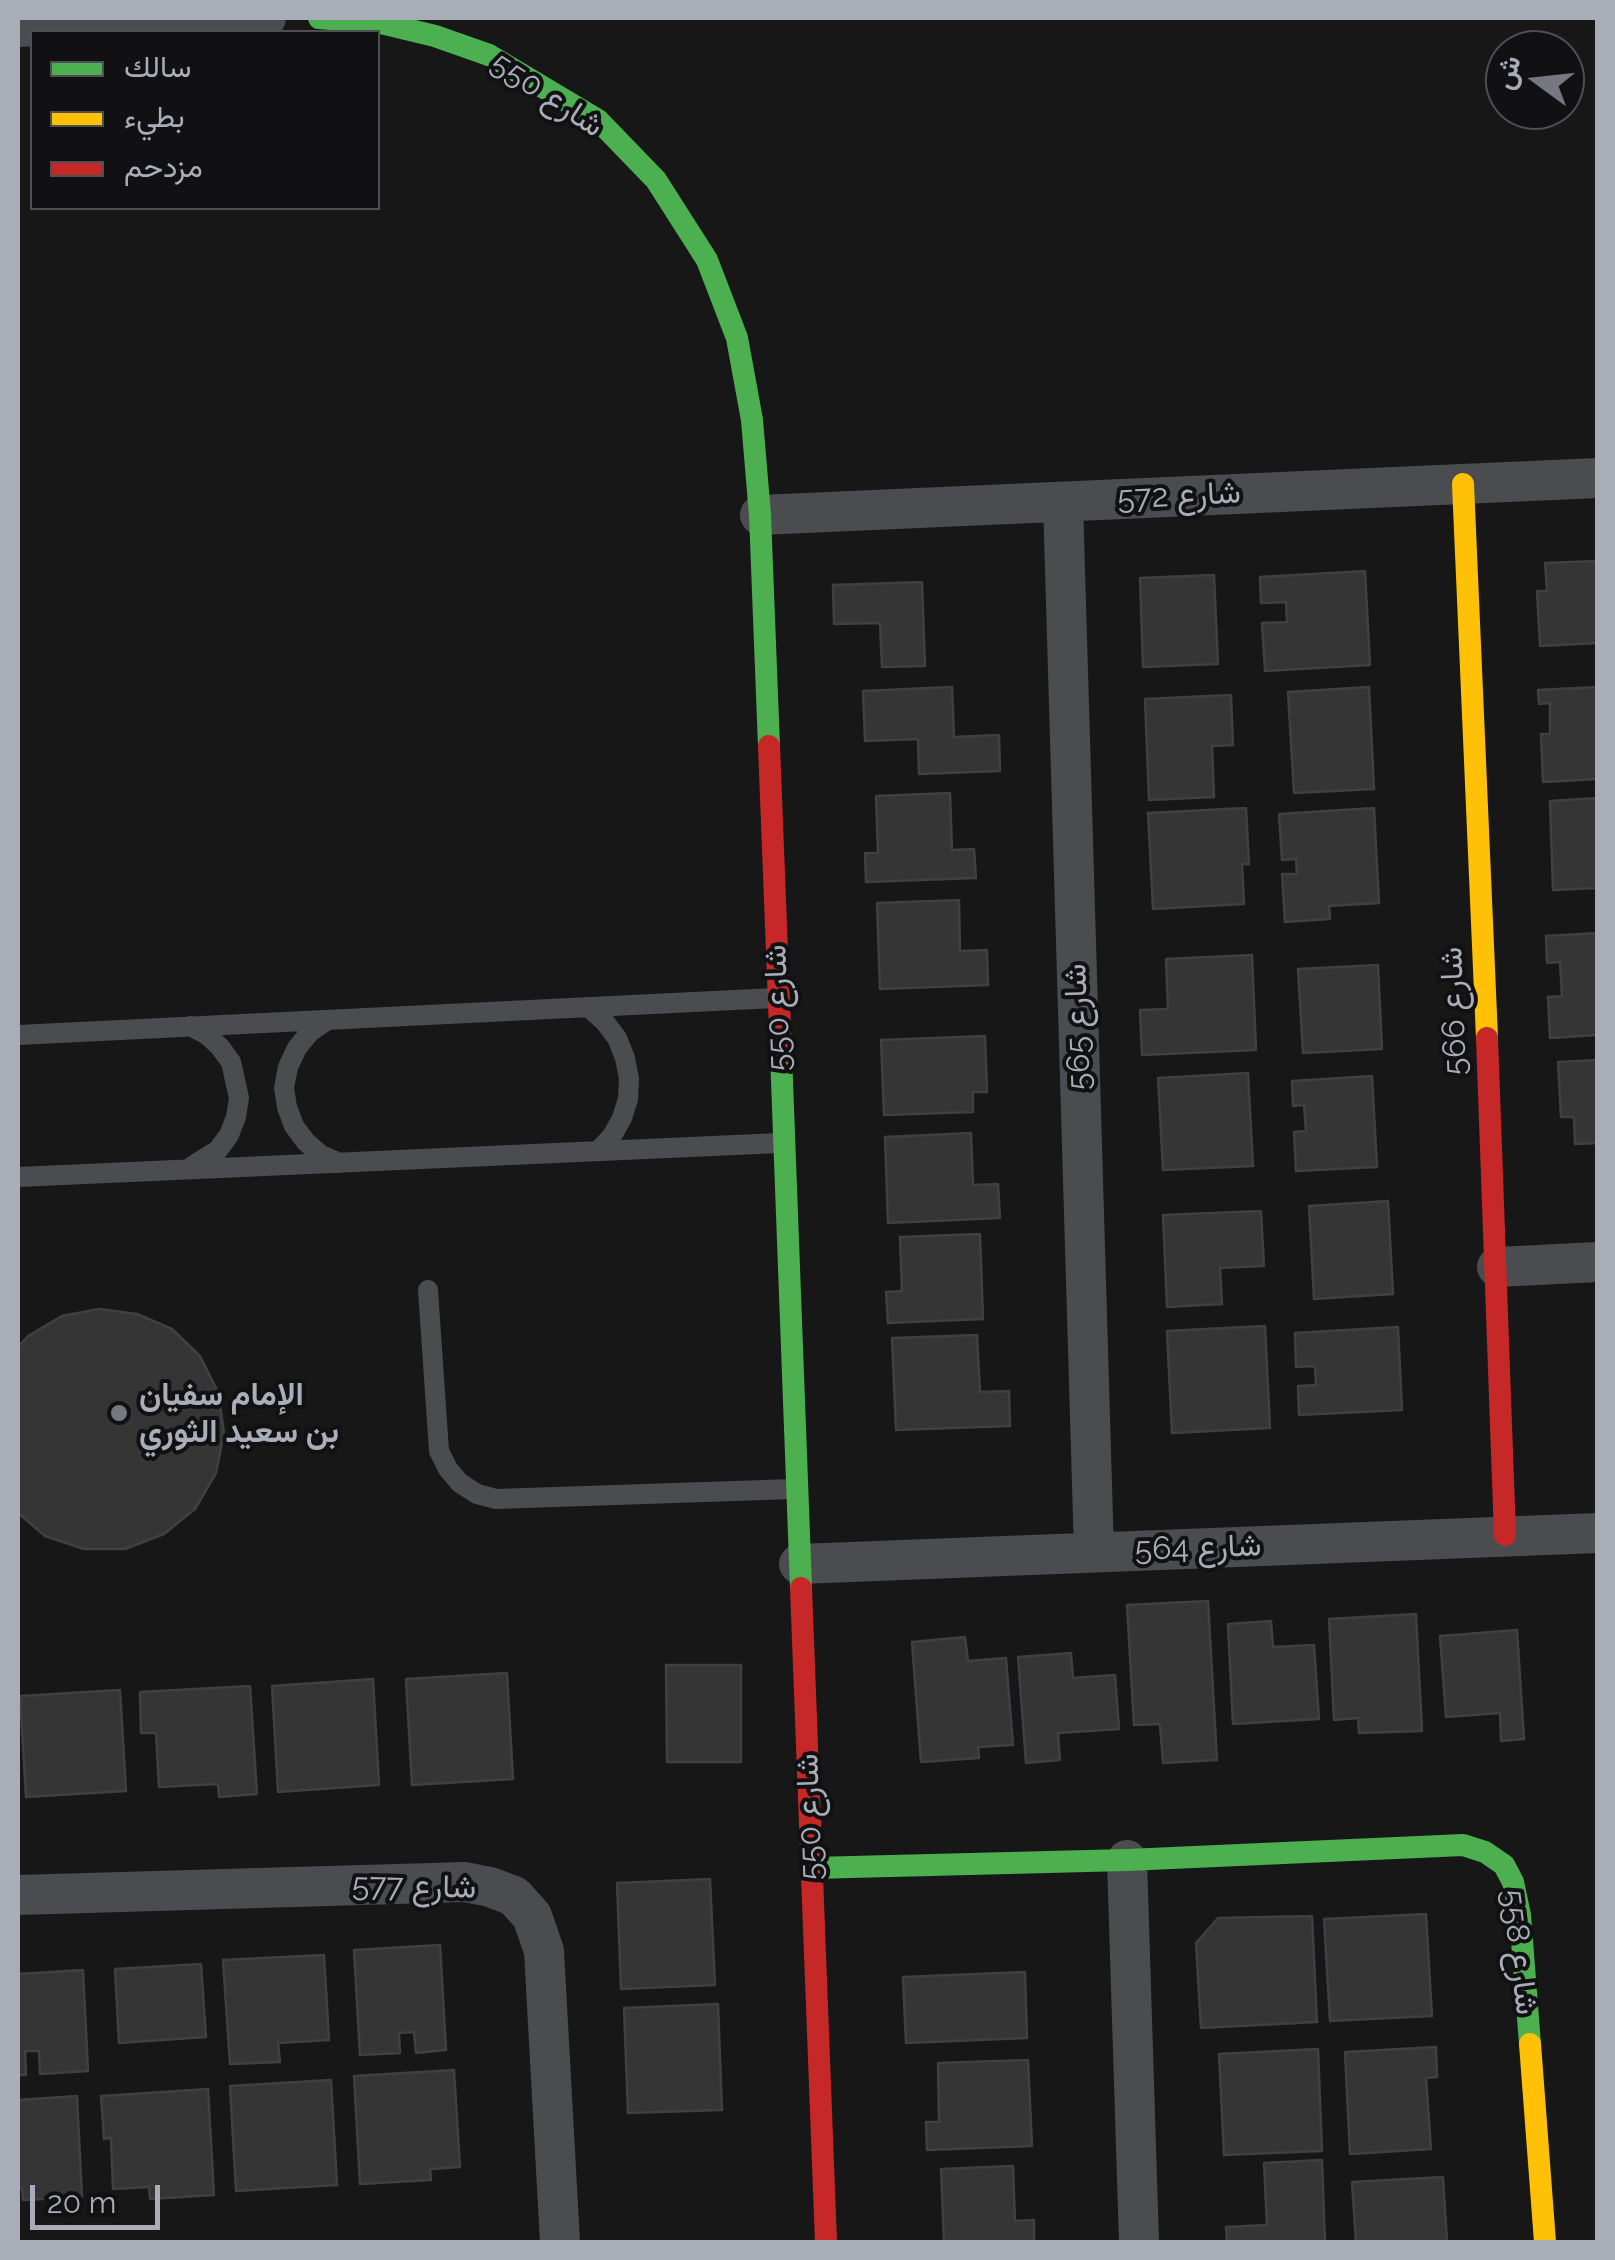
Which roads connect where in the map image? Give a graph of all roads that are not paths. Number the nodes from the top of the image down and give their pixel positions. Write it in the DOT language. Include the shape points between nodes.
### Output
graph roads {
  1 [pos="266,18"];
  2 [pos="320,18"];
  3 [pos="18,27"];
  4 [pos="1598,478"];
  5 [pos="1463,484"];
  6 [pos="1063,502"];
  7 [pos="760,516"];
  8 [pos="778,998"];
  9 [pos="588,1007"];
  10 [pos="327,1020"];
  11 [pos="190,1026"];
  12 [pos="18,1035"];
  13 [pos="784,1143"];
  14 [pos="598,1152"];
  15 [pos="339,1163"];
  16 [pos="186,1169"];
  17 [pos="18,1177"];
  18 [pos="1598,1262"];
  19 [pos="1497,1267"];
  20 [pos="428,1290"];
  21 [pos="796,1489"];
  22 [pos="1598,1532"];
  23 [pos="1505,1535"];
  24 [pos="1094,1552"];
  25 [pos="798,1564"];
  26 [pos="1126,1860"];
  27 [pos="812,1868"];
  28 [pos="18,1895"];
  29 [pos="560,2242"];
  30 [pos="826,2242"];
  31 [pos="1140,2242"];
  32 [pos="1545,2242"];
  1 -- 3 [label="street"];
  2 -- 7 [label="street, شارع 550" via="381,23 488,46 598,120 656,180 707,260 738,338"];
  4 -- 5 [label="street, شارع 572"];
  5 -- 6 [label="street, شارع 572"];
  5 -- 19 [label="street, شارع 566"];
  6 -- 7 [label="street, شارع 572"];
  6 -- 24 [label="street, شارع 565"];
  7 -- 8 [label="street, شارع 550"];
  8 -- 9 [label="lane"];
  8 -- 13 [label="street, شارع 550"];
  9 -- 10 [label="lane"];
  9 -- 14 [label="lane" via="617,1038 628,1079 622,1118"];
  10 -- 11 [label="lane"];
  10 -- 15 [label="lane" via="296,1048 284,1088 294,1126"];
  11 -- 12 [label="lane"];
  11 -- 16 [label="lane" via="231,1062 239,1098 218,1150"];
  13 -- 14 [label="lane"];
  13 -- 21 [label="street, شارع 550"];
  14 -- 15 [label="lane"];
  15 -- 16 [label="lane"];
  16 -- 17 [label="lane"];
  18 -- 19 [label="street"];
  19 -- 23 [label="street, شارع 566"];
  20 -- 21 [label="lane" via="439,1451 460,1484 477,1494 496,1500"];
  21 -- 25 [label="street, شارع 550"];
  22 -- 23 [label="street, شارع 564"];
  23 -- 24 [label="street, شارع 564"];
  24 -- 25 [label="street, شارع 564"];
  25 -- 27 [label="street, شارع 550"];
  26 -- 27 [label="street, شارع 558"];
  26 -- 31 [label="street"];
  26 -- 32 [label="street, شارع 558" via="1463,1845 1504,1865 1520,1915"];
  27 -- 30 [label="street, شارع 550"];
  28 -- 29 [label="street, شارع 577" via="465,1882 514,1896 532,1916 544,1952"];
}
